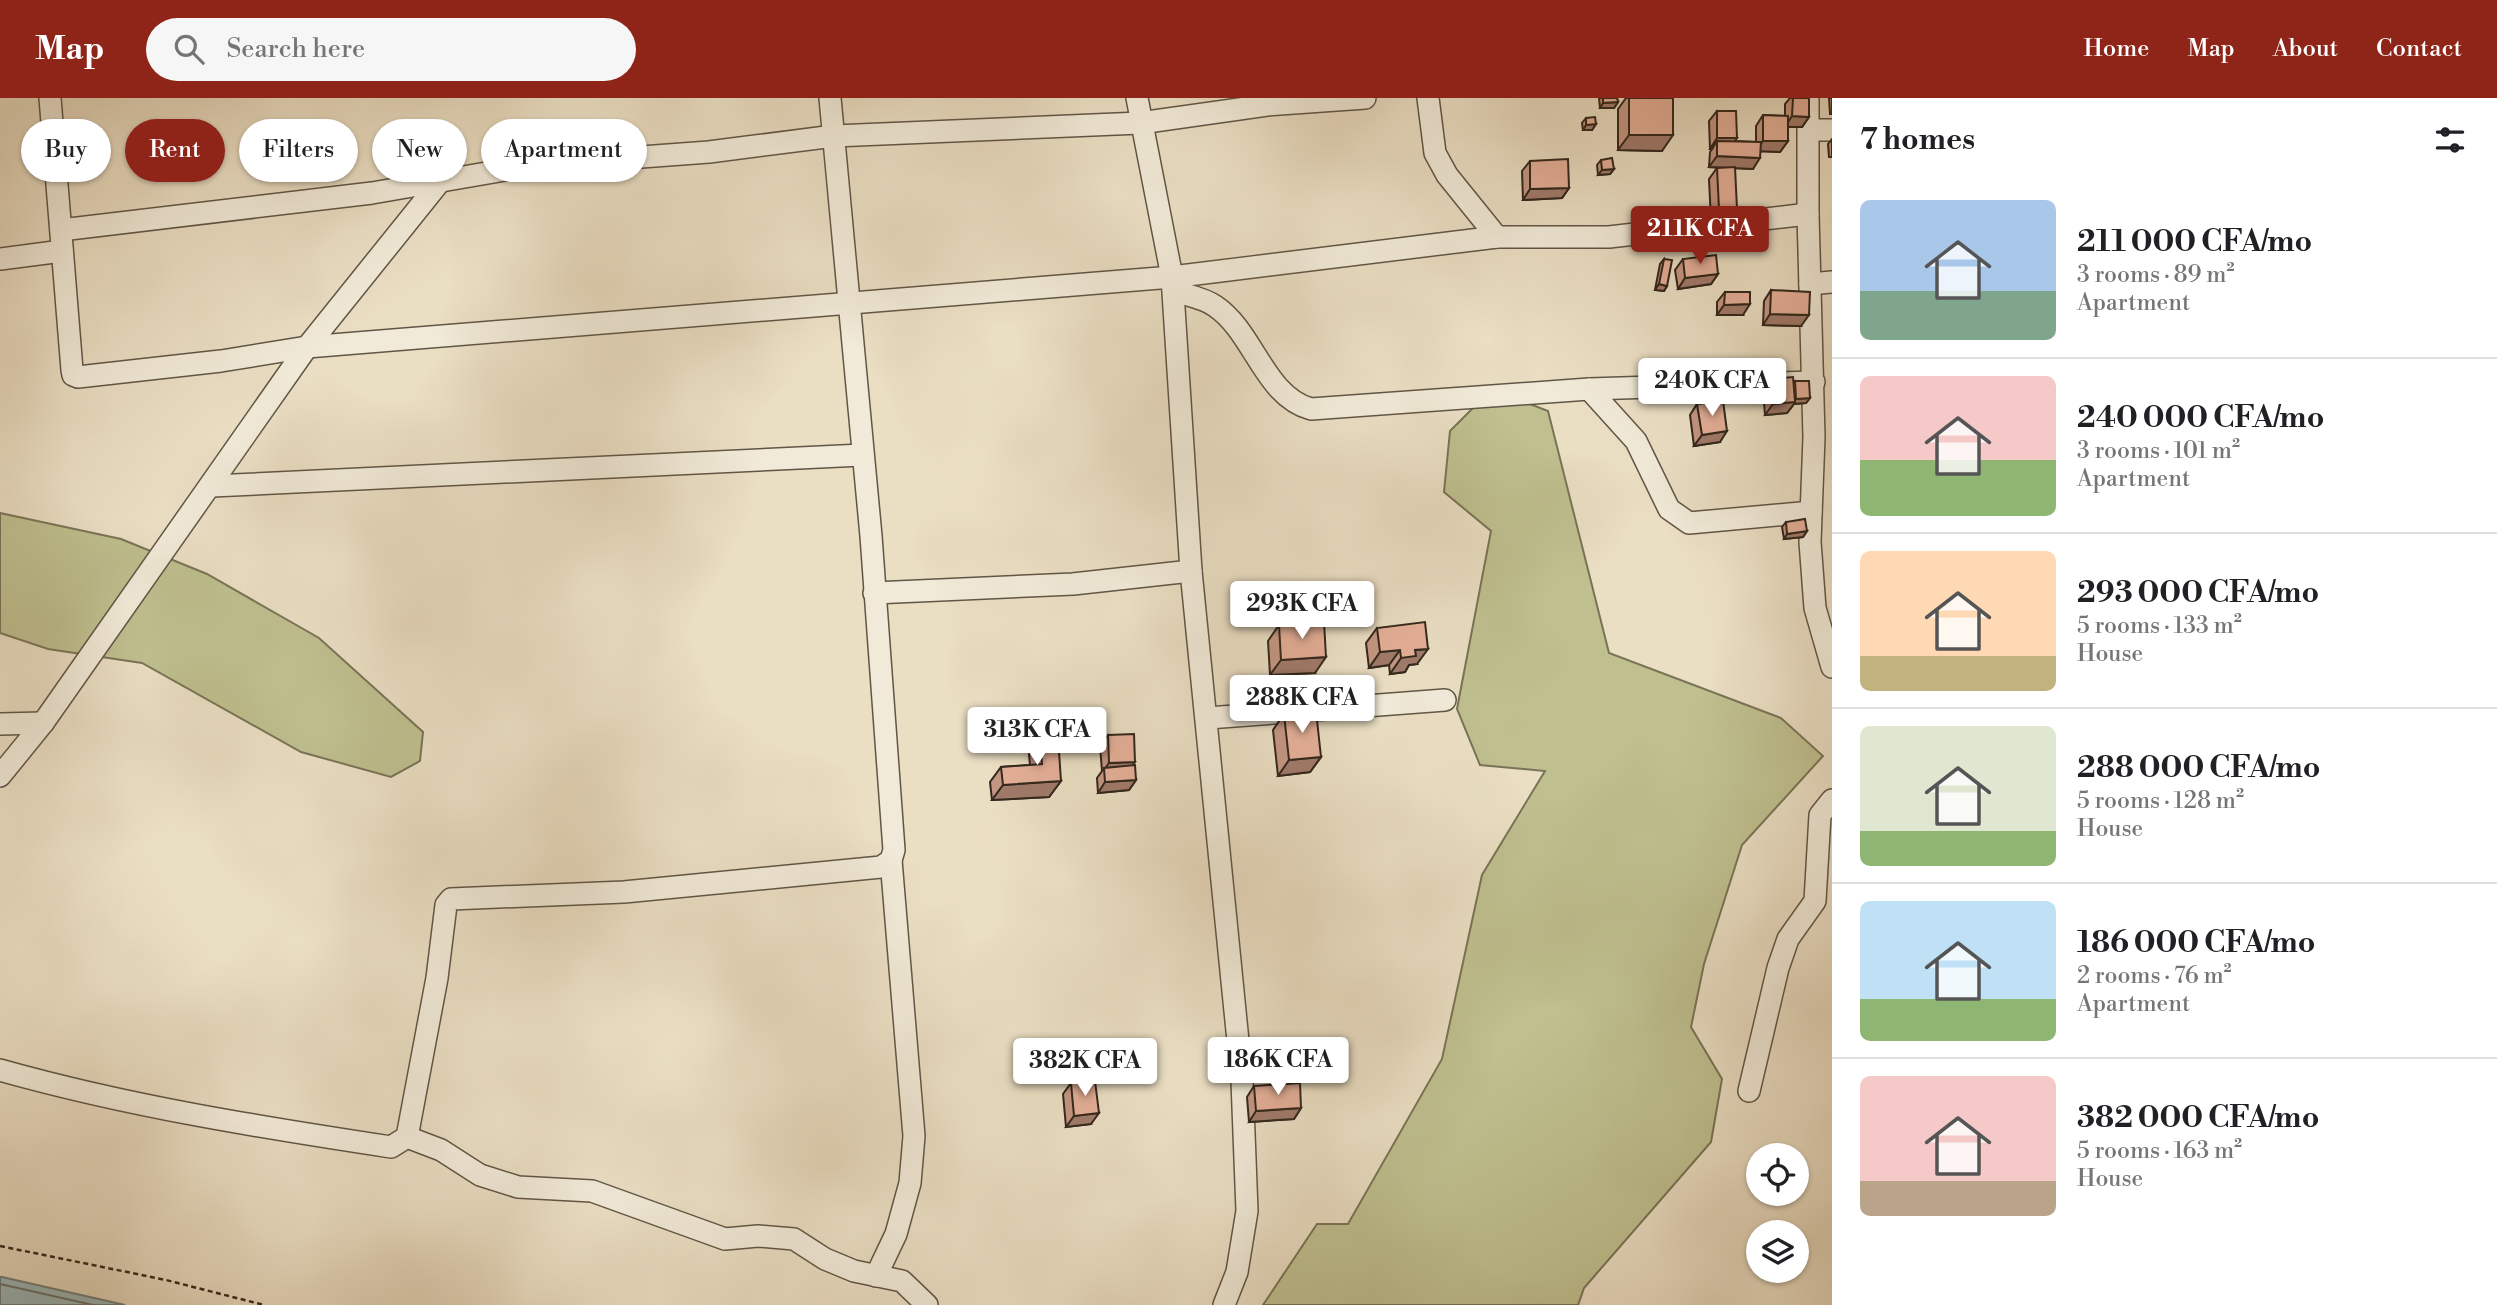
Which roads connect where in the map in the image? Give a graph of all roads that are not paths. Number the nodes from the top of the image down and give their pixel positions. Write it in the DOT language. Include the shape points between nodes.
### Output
graph roads {
  1 [pos="50,98"];
  2 [pos="830,98"];
  3 [pos="1137,98"];
  4 [pos="1365,98"];
  5 [pos="1428,98"];
  6 [pos="1808,98"];
  7 [pos="1140,123"];
  8 [pos="1810,130"];
  9 [pos="1832,130"];
  10 [pos="834,136"];
  11 [pos="467,175"];
  12 [pos="426,182"];
  13 [pos="440,182"];
  14 [pos="1808,214"];
  15 [pos="61,230"];
  16 [pos="1497,237"];
  17 [pos="62,251"];
  18 [pos="0,259"];
  19 [pos="1832,282"];
  20 [pos="1172,284"];
  21 [pos="1810,284"];
  22 [pos="848,304"];
  23 [pos="307,347"];
  24 [pos="1814,382"];
  25 [pos="1588,389"];
  26 [pos="1823,437"];
  27 [pos="862,455"];
  28 [pos="212,486"];
  29 [pos="1811,512"];
  30 [pos="1191,571"];
  31 [pos="874,593"];
  32 [pos="1832,667"];
  33 [pos="1445,700"];
  34 [pos="1208,718"];
  35 [pos="43,723"];
  36 [pos="0,724"];
  37 [pos="0,776"];
  38 [pos="1832,800"];
  39 [pos="891,860"];
  40 [pos="1825,888"];
  41 [pos="0,1070"];
  42 [pos="1749,1091"];
  43 [pos="407,1137"];
  44 [pos="876,1276"];
  45 [pos="927,1305"];
  46 [pos="1224,1305"];
  1 -- 15 [label="street"];
  2 -- 10 [label="street"];
  3 -- 7 [label="street"];
  4 -- 7 [label="street" via="1267,105"];
  5 -- 16 [label="street" via="1435,153"];
  6 -- 8 [label="street"];
  7 -- 10 [label="street"];
  7 -- 20 [label="street"];
  8 -- 9 [label="street"];
  8 -- 14 [label="street"];
  10 -- 11 [label="street"];
  10 -- 22 [label="street"];
  12 -- 15 [label="street"];
  13 -- 23 [label="street"];
  14 -- 16 [label="street" via="1609,237"];
  14 -- 21 [label="street"];
  15 -- 17 [label="street"];
  16 -- 20 [label="street"];
  17 -- 18 [label="street"];
  17 -- 23 [label="street" via="73,375 221,361"];
  19 -- 21 [label="street"];
  20 -- 22 [label="street"];
  20 -- 25 [label="street" via="1214,304 1231,320 1295,405 1311,409"];
  20 -- 30 [label="street"];
  21 -- 24 [label="street"];
  22 -- 23 [label="street"];
  22 -- 27 [label="street"];
  23 -- 28 [label="street"];
  24 -- 25 [label="street"];
  24 -- 26 [label="street"];
  25 -- 29 [label="street" via="1636,441 1669,509 1678,518 1689,523"];
  26 -- 29 [label="street"];
  27 -- 28 [label="street"];
  27 -- 31 [label="street"];
  28 -- 35 [label="street"];
  29 -- 32 [label="street" via="1815,608"];
  30 -- 31 [label="street" via="1073,584"];
  30 -- 34 [label="street"];
  31 -- 39 [label="street" via="894,850"];
  33 -- 34 [label="street"];
  34 -- 46 [label="street" via="1242,1081 1247,1211 1237,1272"];
  35 -- 36 [label="street"];
  35 -- 37 [label="street"];
  38 -- 40 [label="street" via="1820,815"];
  39 -- 43 [label="street" via="881,867 624,892 451,899 446,905"];
  39 -- 44 [label="street" via="914,1136 910,1183 897,1234"];
  40 -- 42 [label="street" via="1788,939"];
  41 -- 43 [label="street" via="73,1091 228,1122 391,1147"];
  43 -- 44 [label="street" via="492,1179 518,1186 592,1191 726,1239 794,1239 825,1259"];
  44 -- 45 [label="street" via="902,1280"];
}
